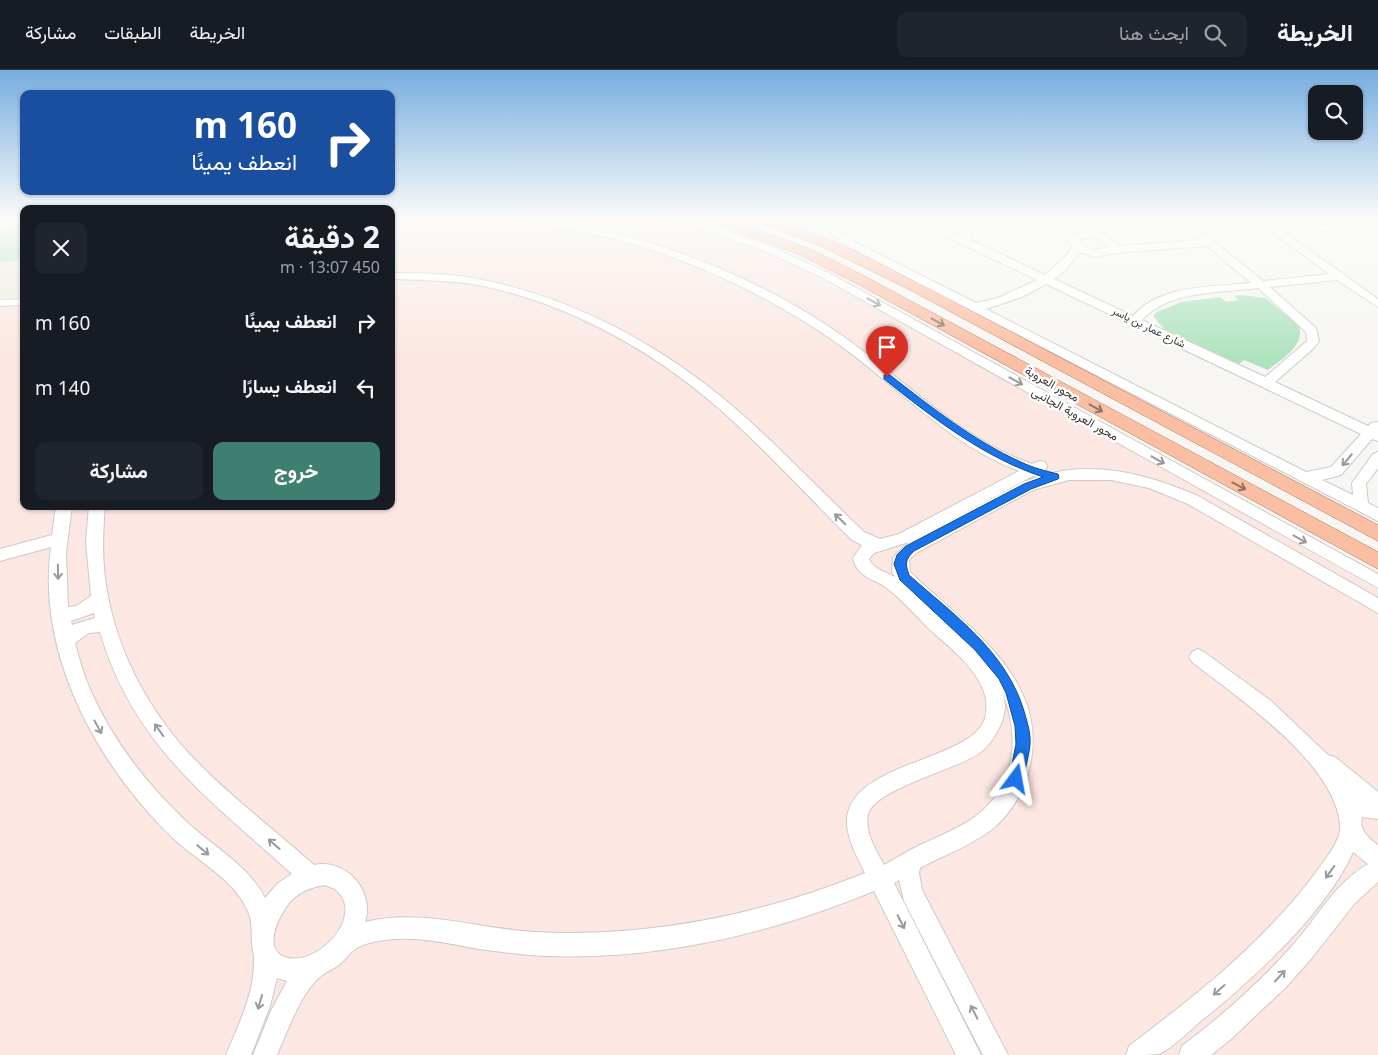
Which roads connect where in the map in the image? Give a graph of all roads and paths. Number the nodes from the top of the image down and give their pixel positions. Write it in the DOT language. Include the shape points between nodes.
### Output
graph roads {
  1 [pos="702,266"];
  2 [pos="805,266"];
  3 [pos="832,266"];
  4 [pos="872,266"];
  5 [pos="893,266"];
  6 [pos="1018,266"];
  7 [pos="1062,266"];
  8 [pos="1073,266"];
  9 [pos="1238,266"];
  10 [pos="1324,266"];
  11 [pos="1339,266"];
  12 [pos="875,268"];
  13 [pos="1058,270"];
  14 [pos="906,271"];
  15 [pos="395,276"];
  16 [pos="1338,276"];
  17 [pos="1045,279"];
  18 [pos="395,281"];
  19 [pos="1261,285"];
  20 [pos="1378,294"];
  21 [pos="1009,299"];
  22 [pos="20,302"];
  23 [pos="0,303"];
  24 [pos="1378,304"];
  25 [pos="975,307"];
  26 [pos="20,311"];
  27 [pos="0,312"];
  28 [pos="995,317"];
  29 [pos="1135,321"];
  30 [pos="592,324"];
  31 [pos="1065,353"];
  32 [pos="1083,376"];
  33 [pos="1265,384"];
  34 [pos="1166,420"];
  35 [pos="1217,431"];
  36 [pos="1375,431"];
  37 [pos="1378,457"];
  38 [pos="1042,471"];
  39 [pos="1306,476"];
  40 [pos="1361,506"];
  41 [pos="63,510"];
  42 [pos="97,510"];
  43 [pos="1378,515"];
  44 [pos="1378,534"];
  45 [pos="59,539"];
  46 [pos="880,546"];
  47 [pos="0,555"];
  48 [pos="861,558"];
  49 [pos="1378,561"];
  50 [pos="1378,582"];
  51 [pos="99,599"];
  52 [pos="1378,606"];
  53 [pos="61,612"];
  54 [pos="105,626"];
  55 [pos="64,642"];
  56 [pos="1198,657"];
  57 [pos="1320,759"];
  58 [pos="1378,808"];
  59 [pos="1350,824"];
  60 [pos="1378,858"];
  61 [pos="912,861"];
  62 [pos="1378,870"];
  63 [pos="310,876"];
  64 [pos="880,878"];
  65 [pos="264,926"];
  66 [pos="346,941"];
  67 [pos="266,954"];
  68 [pos="313,967"];
  69 [pos="238,1055"];
  70 [pos="265,1055"];
  71 [pos="969,1055"];
  72 [pos="996,1055"];
  73 [pos="1138,1055"];
  74 [pos="1191,1055"];
  1 -- 38 [label="street" via="766,294 833,336 954,428 1004,458"];
  2 -- 50 [label="street, محور العروبة الجانبى, one-way"];
  3 -- 49 [label="main road, محور العروبة, one-way"];
  4 -- 12 [label="main road, محور العروبة"];
  5 -- 14 [label="street"];
  6 -- 17 [label="street, شارع عمار بن ياسر"];
  7 -- 13 [label="street"];
  8 -- 13 [label="street"];
  9 -- 19 [label="street"];
  10 -- 16 [label="street"];
  11 -- 20 [label="street"];
  12 -- 14 [label="main road"];
  12 -- 32 [label="main road, محور العروبة"];
  13 -- 17 [label="street"];
  14 -- 25 [label="street"];
  15 -- 30 [label="street" via="440,276 484,283 526,294"];
  16 -- 19 [label="street"];
  16 -- 24 [label="street"];
  17 -- 21 [label="street"];
  17 -- 29 [label="street, شارع عمار بن ياسر"];
  18 -- 30 [label="street" via="474,286 532,302"];
  19 -- 29 [label="street" via="1162,299 1147,306"];
  19 -- 33 [label="street" via="1308,325 1313,336 1310,345"];
  21 -- 25 [label="street"];
  21 -- 28 [label="street" via="1006,309"];
  22 -- 23 [label="street"];
  25 -- 28 [label="street"];
  26 -- 27 [label="street"];
  28 -- 31 [label="street"];
  29 -- 33 [label="street, شارع عمار بن ياسر"];
  46 -- 30 [label="street, one-way" via="858,536 704,389 645,348"];
  30 -- 48 [label="street" via="699,397 848,541"];
  31 -- 32 [label="main road"];
  31 -- 35 [label="street"];
  32 -- 34 [label="main road, محور العروبة"];
  33 -- 36 [label="street, شارع عمار بن ياسر"];
  34 -- 35 [label="main road"];
  34 -- 44 [label="main road, محور العروبة"];
  35 -- 39 [label="street"];
  36 -- 39 [label="street, one-way" via="1336,471"];
  37 -- 40 [label="street" via="1359,483"];
  38 -- 46 [label="street"];
  38 -- 52 [label="street" via="1110,474 1166,488 1193,500"];
  38 -- 61 [label="street" via="1019,491 910,548 901,558 900,570 904,577 980,646 1003,676 1018,709 1023,744 1016,779 998,809 968,833"];
  39 -- 40 [label="street"];
  40 -- 43 [label="street"];
  41 -- 45 [label="street"];
  42 -- 51 [label="street" via="94,564"];
  45 -- 47 [label="street"];
  45 -- 53 [label="street, one-way"];
  46 -- 48 [label="street" via="868,549"];
  48 -- 64 [label="street" via="866,569 895,586 980,665 991,684 996,705 989,730 971,748 876,791 862,804 858,834"];
  51 -- 53 [label="street" via="80,612"];
  51 -- 54 [label="street"];
  53 -- 55 [label="street"];
  54 -- 55 [label="street" via="84,626"];
  63 -- 54 [label="street, one-way" via="212,790 170,746 130,684"];
  55 -- 65 [label="street, one-way" via="85,703 114,754 156,806 243,884 257,903"];
  56 -- 57 [label="street" via="1264,707"];
  57 -- 58 [label="street" via="1346,777"];
  57 -- 59 [label="street" via="1341,794"];
  58 -- 59 [label="street" via="1360,807 1353,811"];
  59 -- 60 [label="street" via="1360,845"];
  59 -- 73 [label="street, one-way" via="1340,857 1290,922 1212,997"];
  61 -- 64 [label="street"];
  72 -- 61 [label="street, one-way" via="912,893 908,873"];
  74 -- 62 [label="street, one-way" via="1272,984 1362,879"];
  63 -- 65 [label="street" via="281,895"];
  63 -- 66 [label="street" via="325,874 349,884 357,910 354,926"];
  64 -- 66 [label="street" via="834,896 751,921 638,941 533,944 402,926 371,931"];
  64 -- 71 [label="street, one-way"];
  65 -- 67 [label="street" via="262,937"];
  66 -- 68 [label="street" via="326,961"];
  67 -- 68 [label="street" via="272,962 285,969"];
  67 -- 69 [label="street, one-way" via="267,969 260,1003"];
  68 -- 70 [label="street" via="286,1005"];
}
